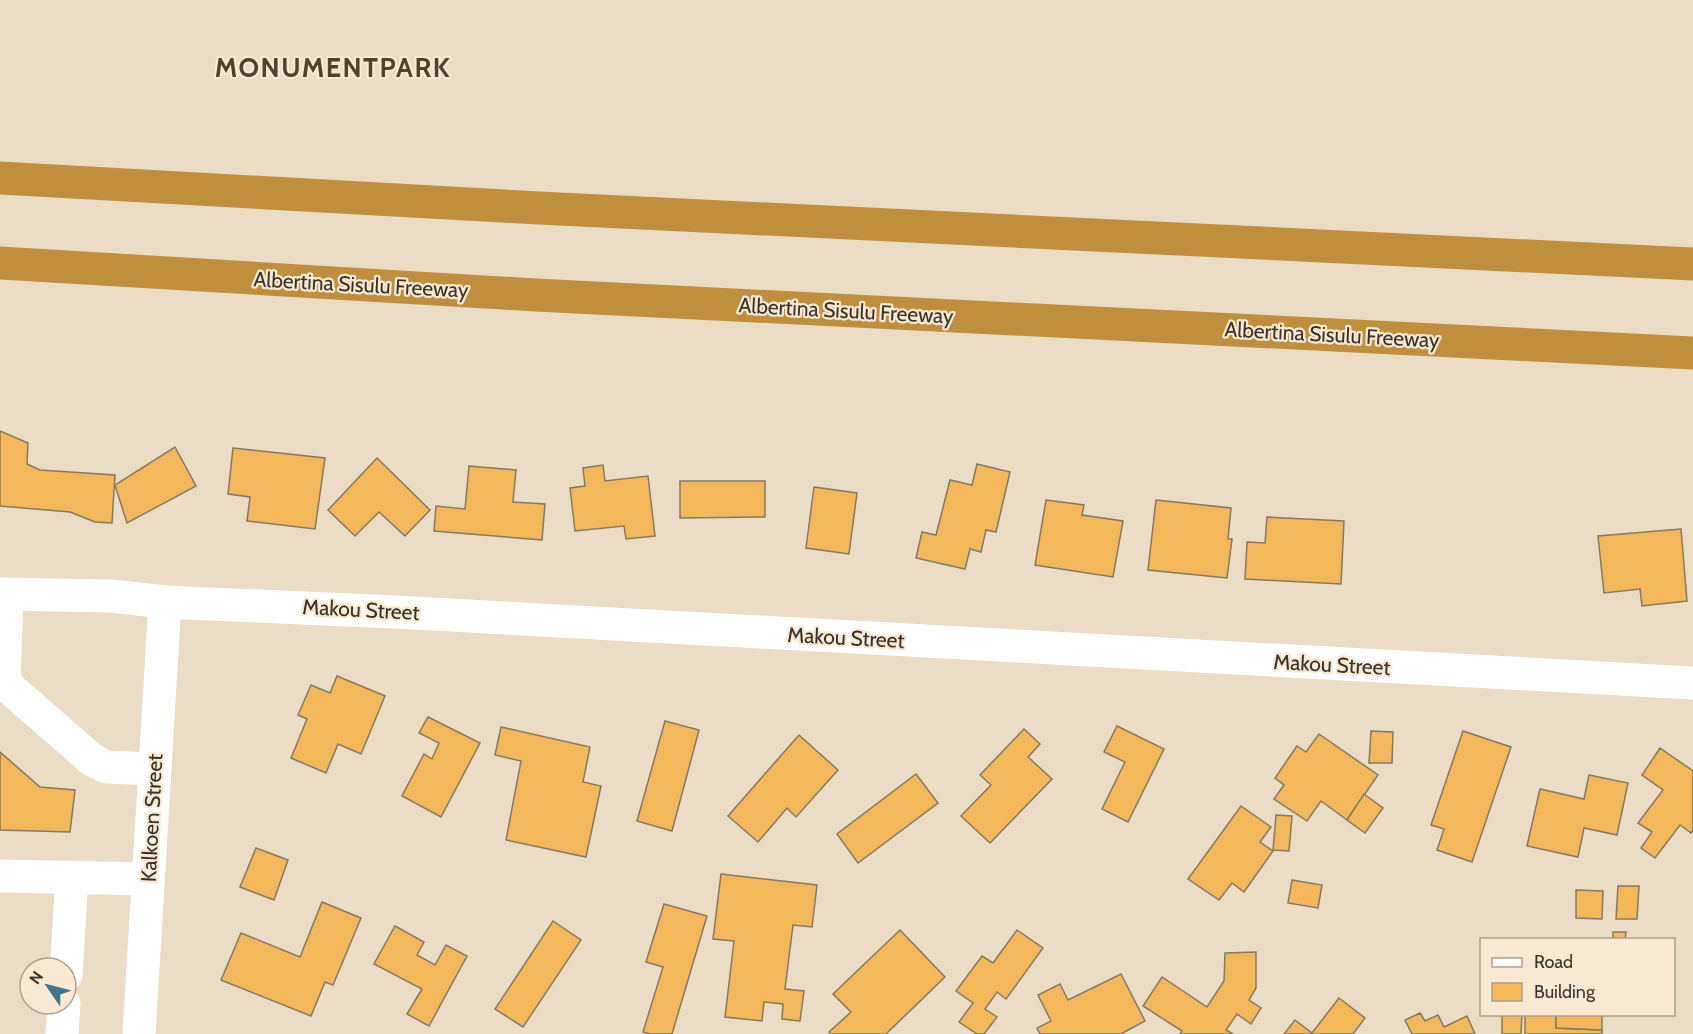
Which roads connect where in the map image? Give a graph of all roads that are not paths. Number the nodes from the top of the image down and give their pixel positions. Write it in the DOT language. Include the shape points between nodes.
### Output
graph roads {
  1 [pos="0,178"];
  2 [pos="0,263"];
  3 [pos="1693,264"];
  4 [pos="1693,353"];
  5 [pos="4,594"];
  6 [pos="165,602"];
  7 [pos="1693,683"];
  8 [pos="155,769"];
  9 [pos="0,876"];
  10 [pos="72,877"];
  11 [pos="148,879"];
  12 [pos="67,956"];
  13 [pos="63,1016"];
  14 [pos="62,1034"];
  15 [pos="139,1034"];
  1 -- 3 [label="highway"];
  2 -- 4 [label="highway, Albertina Sisulu Freeway" via="536,295"];
  5 -- 6 [label="street, Makou Street" via="111,596"];
  5 -- 8 [label="street" via="4,683 91,759 106,767"];
  6 -- 7 [label="street, Makou Street"];
  6 -- 8 [label="street, Kalkoen Street"];
  8 -- 11 [label="street, Kalkoen Street"];
  9 -- 10 [label="street"];
  10 -- 11 [label="street"];
  10 -- 12 [label="street"];
  11 -- 15 [label="street, Kalkoen Street"];
  13 -- 14 [label="street"];
}
